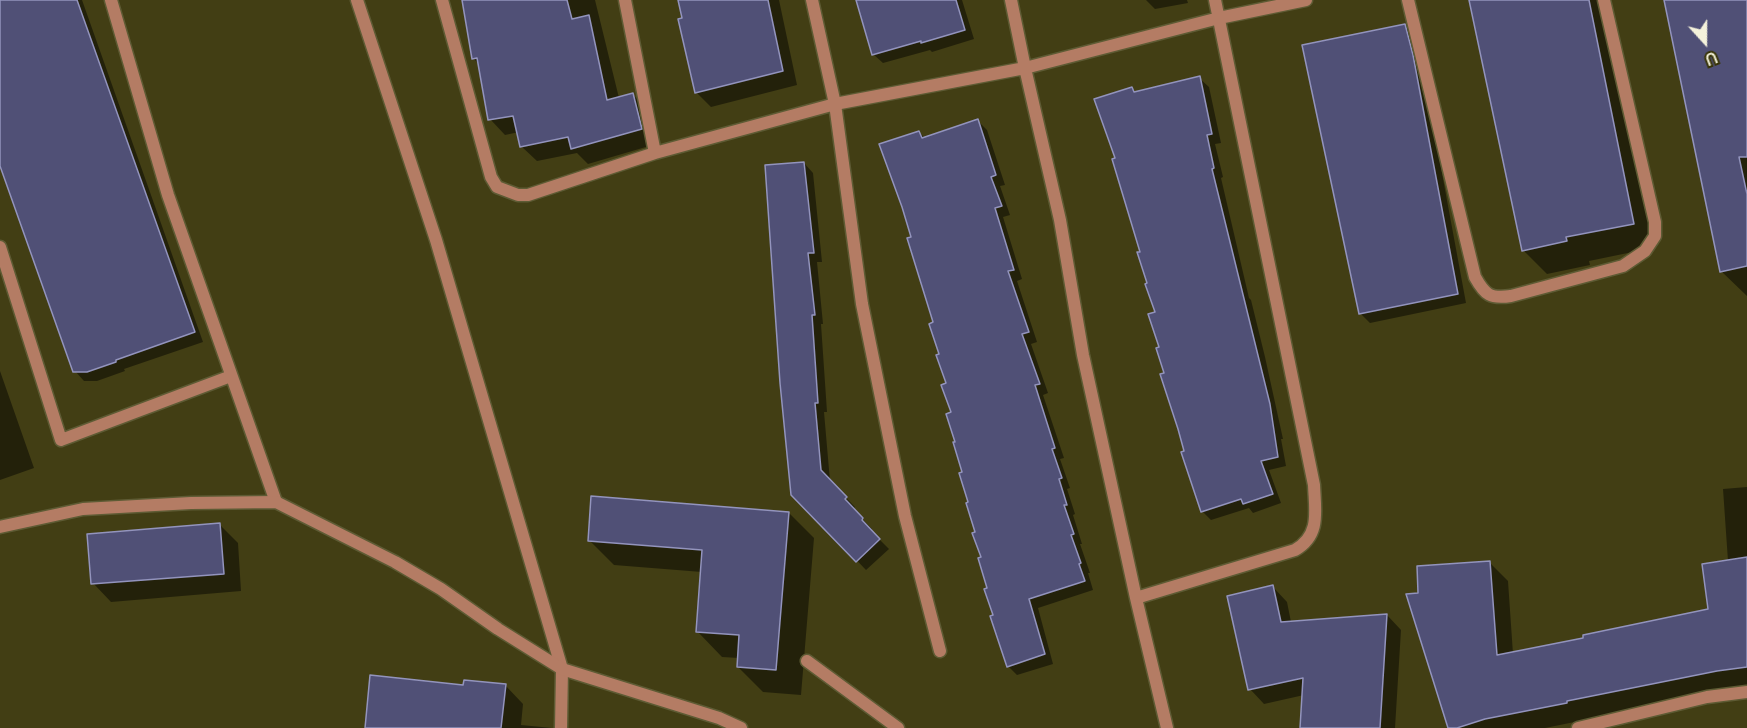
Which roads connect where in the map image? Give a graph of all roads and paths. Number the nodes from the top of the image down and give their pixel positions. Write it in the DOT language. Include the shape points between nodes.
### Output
graph roads {
  1 [pos="111,0"];
  2 [pos="357,0"];
  3 [pos="442,0"];
  4 [pos="625,0"];
  5 [pos="812,0"];
  6 [pos="1011,0"];
  7 [pos="1215,0"];
  8 [pos="1306,0"];
  9 [pos="1408,0"];
  10 [pos="1604,0"];
  11 [pos="1219,18"];
  12 [pos="1025,68"];
  13 [pos="835,104"];
  14 [pos="654,153"];
  15 [pos="0,247"];
  16 [pos="231,376"];
  17 [pos="276,502"];
  18 [pos="0,526"];
  19 [pos="1136,598"];
  20 [pos="940,651"];
  21 [pos="807,661"];
  22 [pos="562,669"];
  23 [pos="1747,692"];
  24 [pos="561,728"];
  25 [pos="741,728"];
  26 [pos="898,728"];
  27 [pos="1167,728"];
  28 [pos="1578,728"];
  1 -- 16 [label="street" via="168,195"];
  2 -- 22 [label="street" via="436,240"];
  3 -- 14 [label="street" via="497,188 528,195"];
  4 -- 14 [label="street"];
  5 -- 13 [label="street"];
  6 -- 12 [label="street"];
  7 -- 11 [label="street"];
  8 -- 11 [label="street"];
  9 -- 10 [label="street" via="1475,276 1485,292 1499,298 1623,266 1645,251 1655,236"];
  11 -- 12 [label="street"];
  11 -- 19 [label="street" via="1314,485 1316,512 1309,539 1295,550"];
  12 -- 13 [label="street"];
  12 -- 19 [label="street" via="1060,220 1083,355"];
  13 -- 14 [label="street"];
  13 -- 20 [label="street" via="862,304 905,516"];
  15 -- 16 [label="street" via="60,440"];
  16 -- 17 [label="street"];
  17 -- 18 [label="street" via="82,509"];
  17 -- 22 [label="street" via="395,562"];
  19 -- 27 [label="street"];
  21 -- 26 [label="street"];
  22 -- 24 [label="street"];
  22 -- 25 [label="street"];
  23 -- 28 [label="street" via="1707,697"];
}
